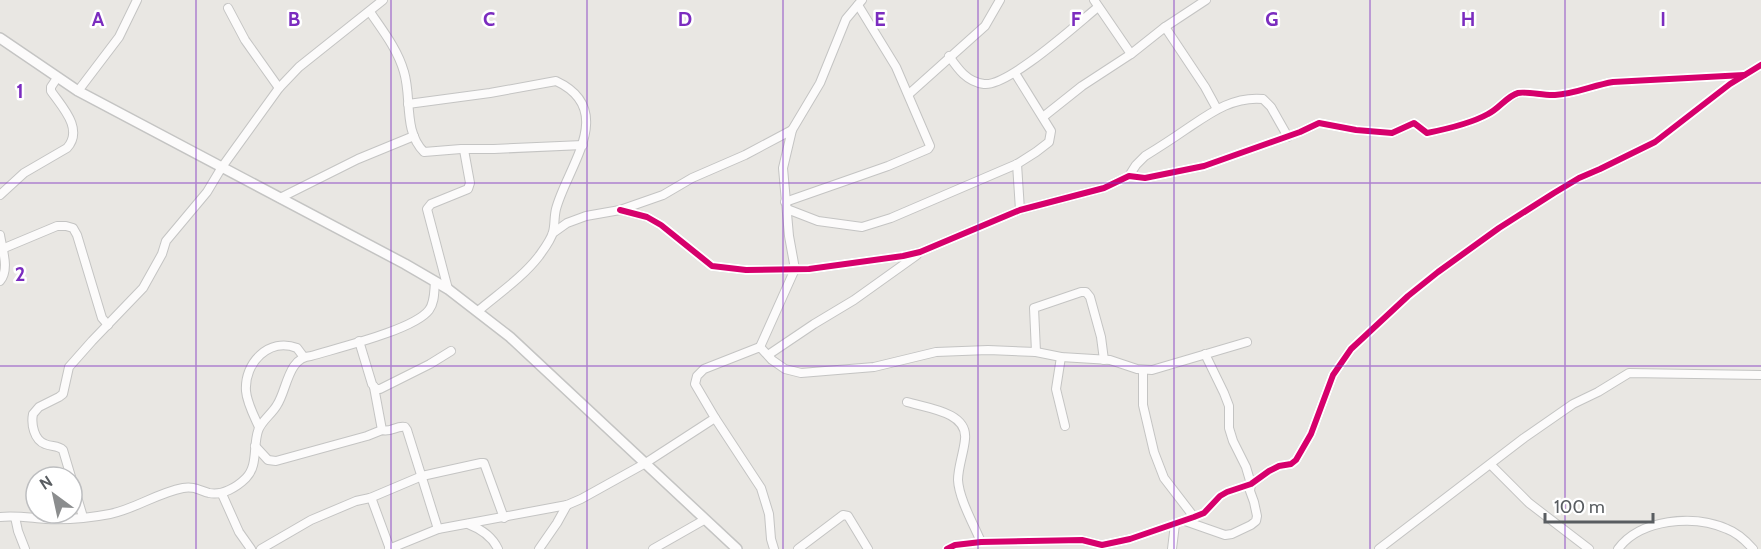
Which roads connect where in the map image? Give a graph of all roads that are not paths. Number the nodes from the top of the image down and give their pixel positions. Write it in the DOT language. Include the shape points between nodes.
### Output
graph roads {
  1 [pos="137,0"];
  2 [pos="384,0"];
  3 [pos="1000,0"];
  4 [pos="1206,0"];
  5 [pos="860,2"];
  6 [pos="1096,4"];
  7 [pos="228,8"];
  8 [pos="370,12"];
  9 [pos="1166,27"];
  10 [pos="0,38"];
  11 [pos="1131,54"];
  12 [pos="949,56"];
  13 [pos="1761,65"];
  14 [pos="1015,73"];
  15 [pos="1744,75"];
  16 [pos="57,78"];
  17 [pos="279,88"];
  18 [pos="78,91"];
  19 [pos="909,94"];
  20 [pos="408,104"];
  21 [pos="1217,109"];
  22 [pos="1043,117"];
  23 [pos="792,130"];
  24 [pos="414,136"];
  25 [pos="1288,137"];
  26 [pos="583,145"];
  27 [pos="464,150"];
  28 [pos="1017,164"];
  29 [pos="222,167"];
  30 [pos="1129,176"];
  31 [pos="0,195"];
  32 [pos="280,198"];
  33 [pos="786,205"];
  34 [pos="620,210"];
  35 [pos="1020,210"];
  36 [pos="553,233"];
  37 [pos="0,235"];
  38 [pos="2,249"];
  39 [pos="920,252"];
  40 [pos="795,268"];
  41 [pos="0,281"];
  42 [pos="435,282"];
  43 [pos="448,290"];
  44 [pos="478,311"];
  45 [pos="108,325"];
  46 [pos="359,341"];
  47 [pos="1247,342"];
  48 [pos="760,347"];
  49 [pos="451,351"];
  50 [pos="1036,352"];
  51 [pos="1206,354"];
  52 [pos="768,355"];
  53 [pos="303,356"];
  54 [pos="1061,357"];
  55 [pos="1104,360"];
  56 [pos="1143,370"];
  57 [pos="1761,375"];
  58 [pos="374,387"];
  59 [pos="907,402"];
  60 [pos="714,418"];
  61 [pos="1065,426"];
  62 [pos="259,427"];
  63 [pos="382,430"];
  64 [pos="255,446"];
  65 [pos="644,464"];
  66 [pos="67,465"];
  67 [pos="1491,465"];
  68 [pos="422,476"];
  69 [pos="1251,484"];
  70 [pos="222,494"];
  71 [pos="370,498"];
  72 [pos="567,505"];
  73 [pos="0,517"];
  74 [pos="15,517"];
  75 [pos="24,517"];
  76 [pos="84,517"];
  77 [pos="1194,517"];
  78 [pos="504,518"];
  79 [pos="704,520"];
  80 [pos="1185,521"];
  81 [pos="468,524"];
  82 [pos="1176,524"];
  83 [pos="438,529"];
  84 [pos="981,542"];
  85 [pos="25,549"];
  86 [pos="251,549"];
  87 [pos="261,549"];
  88 [pos="389,549"];
  89 [pos="498,549"];
  90 [pos="539,549"];
  91 [pos="653,549"];
  92 [pos="736,549"];
  93 [pos="774,549"];
  94 [pos="798,549"];
  95 [pos="868,549"];
  96 [pos="946,549"];
  97 [pos="1172,549"];
  98 [pos="1379,549"];
  99 [pos="1589,549"];
  100 [pos="1618,549"];
  101 [pos="1754,549"];
  1 -- 18 [label="street" via="119,37"];
  2 -- 8 [label="street"];
  3 -- 12 [label="street" via="985,26"];
  4 -- 9 [label="street"];
  5 -- 19 [label="street"];
  5 -- 23 [label="street" via="846,19 820,83"];
  6 -- 11 [label="street"];
  6 -- 14 [label="street"];
  7 -- 17 [label="street"];
  8 -- 17 [label="street" via="299,67"];
  8 -- 20 [label="street" via="402,64"];
  9 -- 11 [label="street"];
  9 -- 21 [label="street"];
  10 -- 16 [label="street"];
  11 -- 22 [label="street"];
  12 -- 14 [label="street" via="961,74 984,84 994,84"];
  12 -- 19 [label="street"];
  13 -- 15 [label="street"];
  14 -- 22 [label="street"];
  15 -- 25 [label="street" via="1613,82 1554,96 1518,93 1488,114 1427,134 1414,123 1392,132 1319,123"];
  15 -- 69 [label="street" via="1655,142 1554,193 1408,296 1351,349 1333,375 1311,434 1296,460"];
  16 -- 18 [label="street"];
  16 -- 31 [label="street" via="51,91 71,122 72,142 24,173"];
  17 -- 29 [label="street"];
  18 -- 29 [label="street"];
  19 -- 33 [label="street" via="930,143 928,149"];
  20 -- 24 [label="street"];
  20 -- 26 [label="street" via="556,81 576,94 583,106"];
  21 -- 25 [label="street" via="1232,102 1263,99 1272,107"];
  21 -- 30 [label="street" via="1145,156"];
  22 -- 28 [label="street" via="1051,131 1049,142"];
  23 -- 33 [label="street" via="783,168"];
  23 -- 34 [label="street" via="663,195"];
  24 -- 27 [label="street" via="424,152"];
  24 -- 32 [label="street"];
  25 -- 30 [label="street" via="1204,166 1145,178"];
  26 -- 27 [label="street"];
  26 -- 36 [label="street" via="556,209"];
  27 -- 43 [label="street" via="468,189 427,209"];
  28 -- 33 [label="street" via="862,227 818,221"];
  28 -- 35 [label="street"];
  29 -- 32 [label="street"];
  29 -- 45 [label="street" via="194,210 166,241 143,288"];
  30 -- 35 [label="street" via="1104,188"];
  32 -- 42 [label="street"];
  33 -- 40 [label="street"];
  34 -- 36 [label="street" via="586,216"];
  34 -- 40 [label="street" via="654,221 712,266 747,270"];
  35 -- 39 [label="street"];
  36 -- 44 [label="street" via="538,257"];
  37 -- 38 [label="street"];
  38 -- 41 [label="street" via="5,270"];
  38 -- 45 [label="street" via="57,226 73,228 102,318"];
  39 -- 40 [label="street" via="843,265"];
  39 -- 52 [label="street"];
  40 -- 48 [label="street"];
  42 -- 43 [label="street"];
  42 -- 46 [label="street" via="433,302 426,314 407,325"];
  43 -- 44 [label="street"];
  44 -- 65 [label="street" via="525,350"];
  45 -- 66 [label="street" via="69,368 63,393 33,414 37,438 42,444 60,447"];
  46 -- 53 [label="street"];
  46 -- 58 [label="street"];
  47 -- 51 [label="street"];
  48 -- 52 [label="street"];
  48 -- 60 [label="street" via="704,369 696,376 695,384"];
  49 -- 58 [label="street" via="383,388"];
  50 -- 52 [label="street" via="936,352 874,367 801,373 785,369"];
  50 -- 54 [label="street"];
  50 -- 55 [label="street" via="1034,308 1086,292"];
  51 -- 56 [label="street"];
  51 -- 69 [label="street" via="1229,406 1229,428"];
  53 -- 62 [label="street" via="291,371 277,405"];
  53 -- 62 [label="street" via="297,348 280,344 269,348 253,364 246,379 246,391"];
  54 -- 55 [label="street"];
  54 -- 61 [label="street" via="1056,389"];
  55 -- 56 [label="street"];
  56 -- 77 [label="street" via="1143,405 1154,452 1164,478"];
  57 -- 67 [label="street" via="1629,373 1573,404"];
  58 -- 63 [label="street"];
  59 -- 84 [label="street" via="952,416 965,429 958,480"];
  60 -- 65 [label="street"];
  60 -- 93 [label="street" via="761,488"];
  62 -- 64 [label="street"];
  63 -- 64 [label="street" via="276,461 268,460"];
  63 -- 68 [label="street" via="405,427"];
  64 -- 70 [label="street" via="248,476"];
  65 -- 72 [label="street"];
  65 -- 79 [label="street"];
  67 -- 98 [label="street"];
  67 -- 99 [label="street" via="1529,503"];
  68 -- 71 [label="street"];
  68 -- 78 [label="street" via="484,463"];
  68 -- 83 [label="street"];
  69 -- 77 [label="street" via="1220,496 1204,513"];
  69 -- 80 [label="street" via="1257,516 1251,525 1225,535"];
  70 -- 76 [label="street" via="190,486 113,514"];
  70 -- 86 [label="street"];
  71 -- 87 [label="street" via="317,517"];
  71 -- 88 [label="street"];
  72 -- 78 [label="street"];
  72 -- 90 [label="street"];
  73 -- 74 [label="street"];
  74 -- 75 [label="street"];
  74 -- 85 [label="street"];
  77 -- 80 [label="street"];
  78 -- 81 [label="street"];
  79 -- 91 [label="street"];
  79 -- 92 [label="street"];
  80 -- 82 [label="street"];
  81 -- 83 [label="street"];
  81 -- 89 [label="street" via="487,534"];
  82 -- 84 [label="street" via="1102,545 1082,540"];
  82 -- 97 [label="street"];
  83 -- 88 [label="street"];
  84 -- 96 [label="street"];
  94 -- 95 [label="street" via="838,518 848,516"];
  100 -- 101 [label="street" via="1650,526 1678,521 1723,527"];
}
